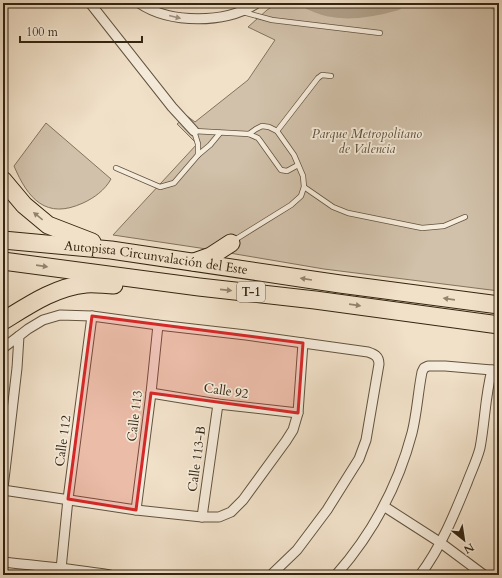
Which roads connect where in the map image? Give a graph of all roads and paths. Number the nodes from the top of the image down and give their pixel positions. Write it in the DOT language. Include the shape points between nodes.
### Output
graph roads {
  1 [pos="90,3"];
  2 [pos="139,3"];
  3 [pos="256,4"];
  4 [pos="239,12"];
  5 [pos="380,33"];
  6 [pos="331,76"];
  7 [pos="194,131"];
  8 [pos="276,131"];
  9 [pos="220,133"];
  10 [pos="249,134"];
  11 [pos="198,155"];
  12 [pos="298,165"];
  13 [pos="116,168"];
  14 [pos="3,180"];
  15 [pos="304,187"];
  16 [pos="465,217"];
  17 [pos="3,240"];
  18 [pos="231,243"];
  19 [pos="111,250"];
  20 [pos="3,261"];
  21 [pos="193,262"];
  22 [pos="238,269"];
  23 [pos="199,287"];
  24 [pos="499,305"];
  25 [pos="92,316"];
  26 [pos="3,321"];
  27 [pos="499,325"];
  28 [pos="158,326"];
  29 [pos="19,336"];
  30 [pos="303,343"];
  31 [pos="3,348"];
  32 [pos="495,371"];
  33 [pos="151,393"];
  34 [pos="218,404"];
  35 [pos="298,413"];
  36 [pos="3,489"];
  37 [pos="68,499"];
  38 [pos="385,507"];
  39 [pos="136,510"];
  40 [pos="202,517"];
  41 [pos="440,543"];
  42 [pos="3,562"];
  43 [pos="61,569"];
  44 [pos="44,571"];
  45 [pos="85,573"];
  46 [pos="97,574"];
  47 [pos="110,575"];
  48 [pos="271,575"];
  49 [pos="336,575"];
  50 [pos="420,575"];
  51 [pos="484,575"];
  1 -- 7 [label="street"];
  2 -- 4 [label="street, one-way" via="182,18 220,17"];
  3 -- 4 [label="street"];
  4 -- 5 [label="lane" via="272,20"];
  6 -- 8 [label="lane" via="322,75 318,78"];
  7 -- 9 [label="lane"];
  7 -- 11 [label="lane"];
  8 -- 10 [label="lane" via="262,126"];
  8 -- 12 [label="lane" via="294,155"];
  9 -- 10 [label="lane"];
  9 -- 11 [label="lane"];
  10 -- 12 [label="lane" via="258,138 281,170 287,171"];
  11 -- 13 [label="lane" via="174,183 160,187"];
  12 -- 15 [label="lane"];
  19 -- 14 [label="highway, one-way" via="48,225 24,205"];
  15 -- 16 [label="lane" via="348,213 422,228 444,226"];
  15 -- 18 [label="lane" via="301,196 291,205"];
  17 -- 19 [label="highway, Autopista Circunvalación del Este / T-1"];
  18 -- 21 [label="highway" via="211,256"];
  18 -- 22 [label="highway" via="227,251 228,257"];
  19 -- 21 [label="highway, Autopista Circunvalación del Este / T-1"];
  20 -- 23 [label="highway, Autopista Circunvalación del Este / T-1, one-way"];
  21 -- 22 [label="highway, Autopista Circunvalación del Este / T-1"];
  24 -- 22 [label="highway, Autopista Circunvalación del Este / T-1, one-way"];
  23 -- 26 [label="highway" via="86,284 59,290 34,301"];
  23 -- 27 [label="highway, Autopista Circunvalación del Este / T-1, one-way"];
  25 -- 28 [label="street"];
  25 -- 29 [label="street" via="60,314 43,320"];
  25 -- 37 [label="street, Calle 112"];
  28 -- 30 [label="street"];
  28 -- 33 [label="street, Calle 113"];
  29 -- 31 [label="street"];
  29 -- 36 [label="street"];
  30 -- 35 [label="street"];
  30 -- 48 [label="street" via="368,352 376,355 379,364 366,440 359,460 327,510 297,550"];
  32 -- 38 [label="street" via="445,366 424,368 404,461"];
  32 -- 41 [label="street" via="488,384 479,450 457,508"];
  33 -- 34 [label="street, Calle 92"];
  33 -- 39 [label="street, Calle 113"];
  34 -- 35 [label="street, Calle 92"];
  34 -- 40 [label="street, Calle 113-B"];
  35 -- 40 [label="street" via="293,430 243,500 230,512 219,517"];
  36 -- 37 [label="street"];
  37 -- 39 [label="street"];
  37 -- 43 [label="street, Calle 112"];
  38 -- 41 [label="street"];
  38 -- 49 [label="street"];
  39 -- 40 [label="street"];
  41 -- 50 [label="street"];
  41 -- 51 [label="street"];
  42 -- 44 [label="street"];
  43 -- 44 [label="street"];
  43 -- 45 [label="street"];
  45 -- 46 [label="street"];
  46 -- 47 [label="street"];
}
